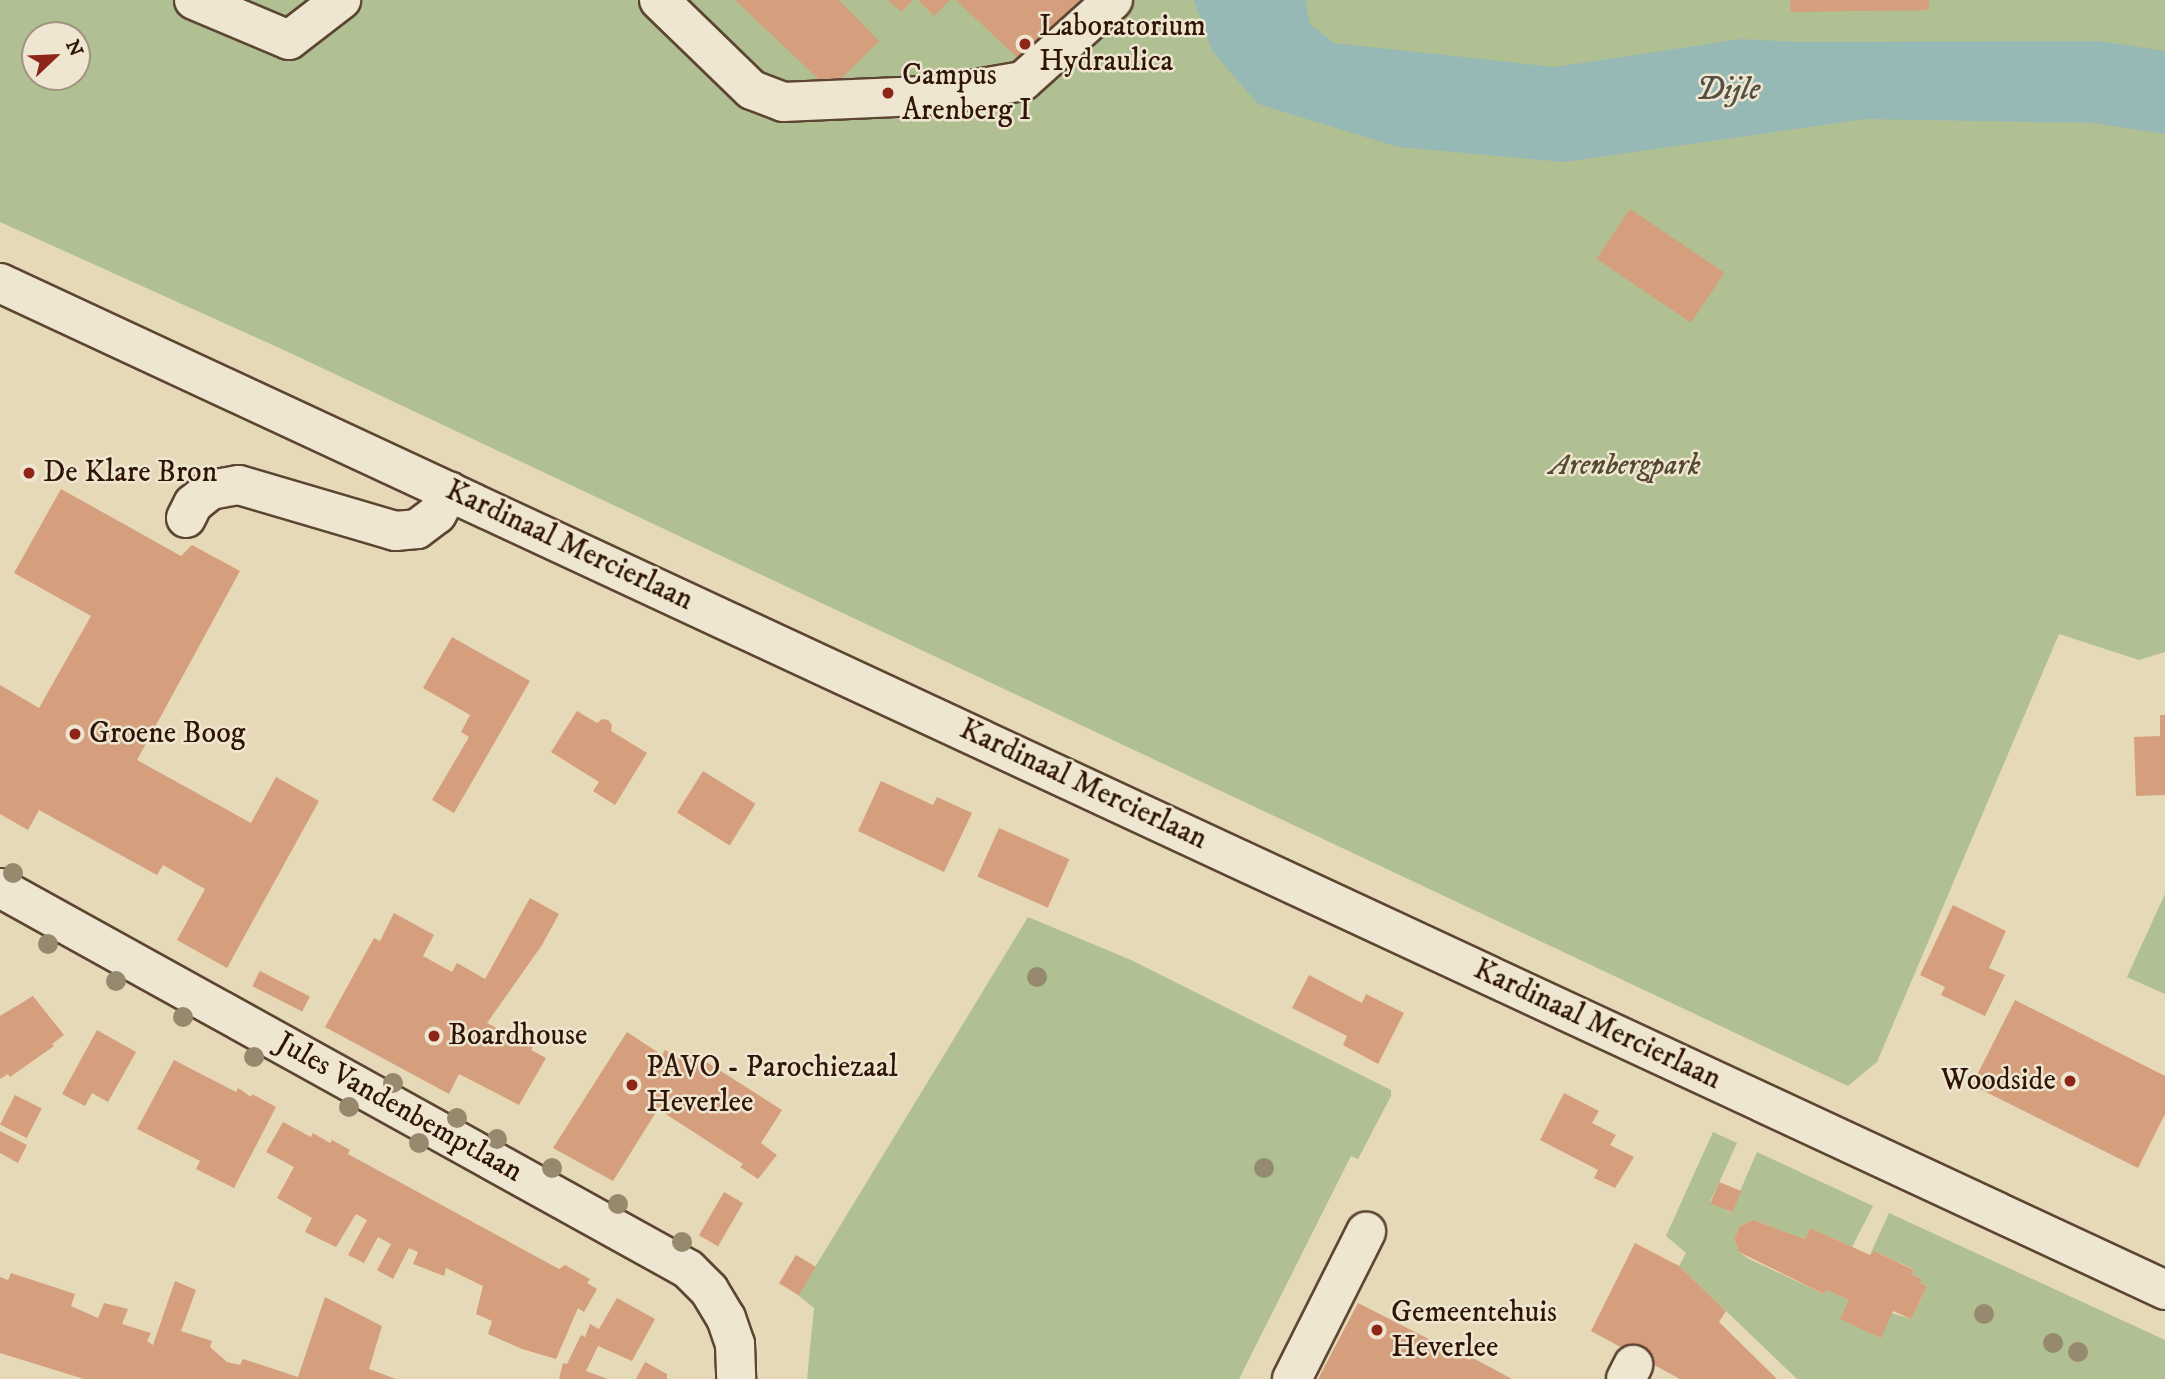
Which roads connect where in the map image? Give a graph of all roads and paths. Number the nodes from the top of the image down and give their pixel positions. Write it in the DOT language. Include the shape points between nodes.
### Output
graph roads {
  1 [pos="194,0"];
  2 [pos="341,0"];
  3 [pos="659,0"];
  4 [pos="1113,0"];
  5 [pos="0,283"];
  6 [pos="449,491"];
  7 [pos="186,518"];
  8 [pos="0,888"];
  9 [pos="1366,1232"];
  10 [pos="2165,1290"];
  11 [pos="736,1379"];
  12 [pos="1292,1379"];
  1 -- 2 [label="street" via="289,40"];
  3 -- 4 [label="street" via="752,90 783,102 941,95 1023,81"];
  5 -- 6 [label="street, Kardinaal Mercierlaan"];
  6 -- 7 [label="street" via="437,514 417,529 395,531 239,485 210,490"];
  6 -- 10 [label="street, Kardinaal Mercierlaan"];
  8 -- 11 [label="street, Jules Vandenbemptlaan" via="688,1269 709,1290 726,1318 735,1343"];
  9 -- 12 [label="street"];
}
